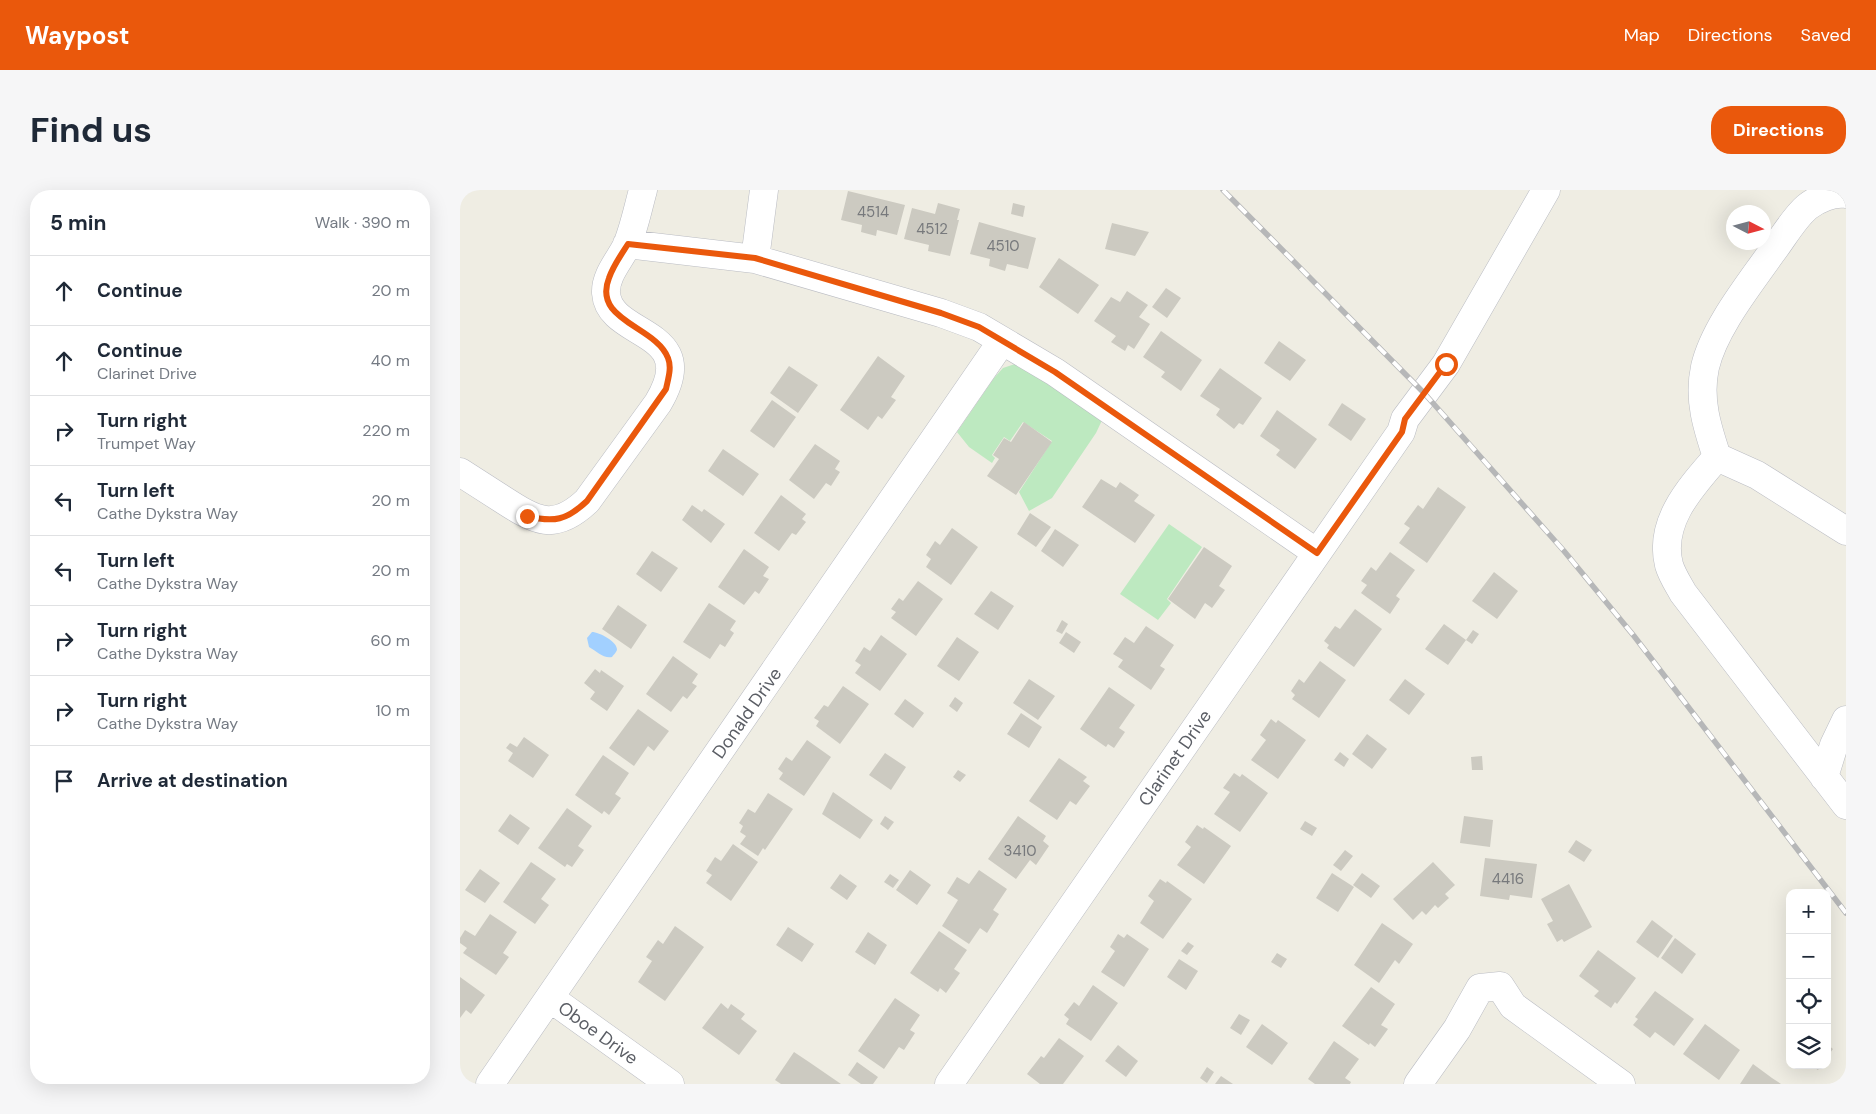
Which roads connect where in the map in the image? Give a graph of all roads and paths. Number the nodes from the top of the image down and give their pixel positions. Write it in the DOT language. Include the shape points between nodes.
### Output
graph roads {
  1 [pos="642,190"];
  2 [pos="764,190"];
  3 [pos="1546,190"];
  4 [pos="1846,194"];
  5 [pos="628,244"];
  6 [pos="755,258"];
  7 [pos="1002,341"];
  8 [pos="1717,457"];
  9 [pos="460,472"];
  10 [pos="1846,531"];
  11 [pos="1317,553"];
  12 [pos="1846,720"];
  13 [pos="1824,776"];
  14 [pos="1846,804"];
  15 [pos="550,998"];
  16 [pos="490,1084"];
  17 [pos="670,1084"];
  18 [pos="949,1084"];
  19 [pos="1418,1084"];
  20 [pos="1621,1084"];
  1 -- 5 [label="street"];
  2 -- 6 [label="street"];
  3 -- 11 [label="street, Clarinet Drive" via="1446,364 1405,419 1402,432"];
  4 -- 8 [label="street" via="1822,198 1807,208 1735,305 1714,342 1702,387 1704,414"];
  5 -- 6 [label="street"];
  5 -- 9 [label="street" via="608,278 608,304 618,316 662,346 669,360 670,374 658,403 587,501 560,519 544,520 527,516"];
  6 -- 7 [label="street" via="941,313 979,327"];
  7 -- 11 [label="street" via="1055,372"];
  7 -- 15 [label="street, Donald Drive"];
  8 -- 10 [label="street" via="1756,474"];
  8 -- 13 [label="street" via="1677,508 1667,549 1670,567 1683,593"];
  11 -- 18 [label="street, Clarinet Drive"];
  12 -- 13 [label="street"];
  13 -- 14 [label="street"];
  15 -- 16 [label="street, Donald Drive"];
  15 -- 17 [label="street, Oboe Drive"];
  19 -- 20 [label="street" via="1457,1029 1480,988 1500,986 1513,1006"];
}
